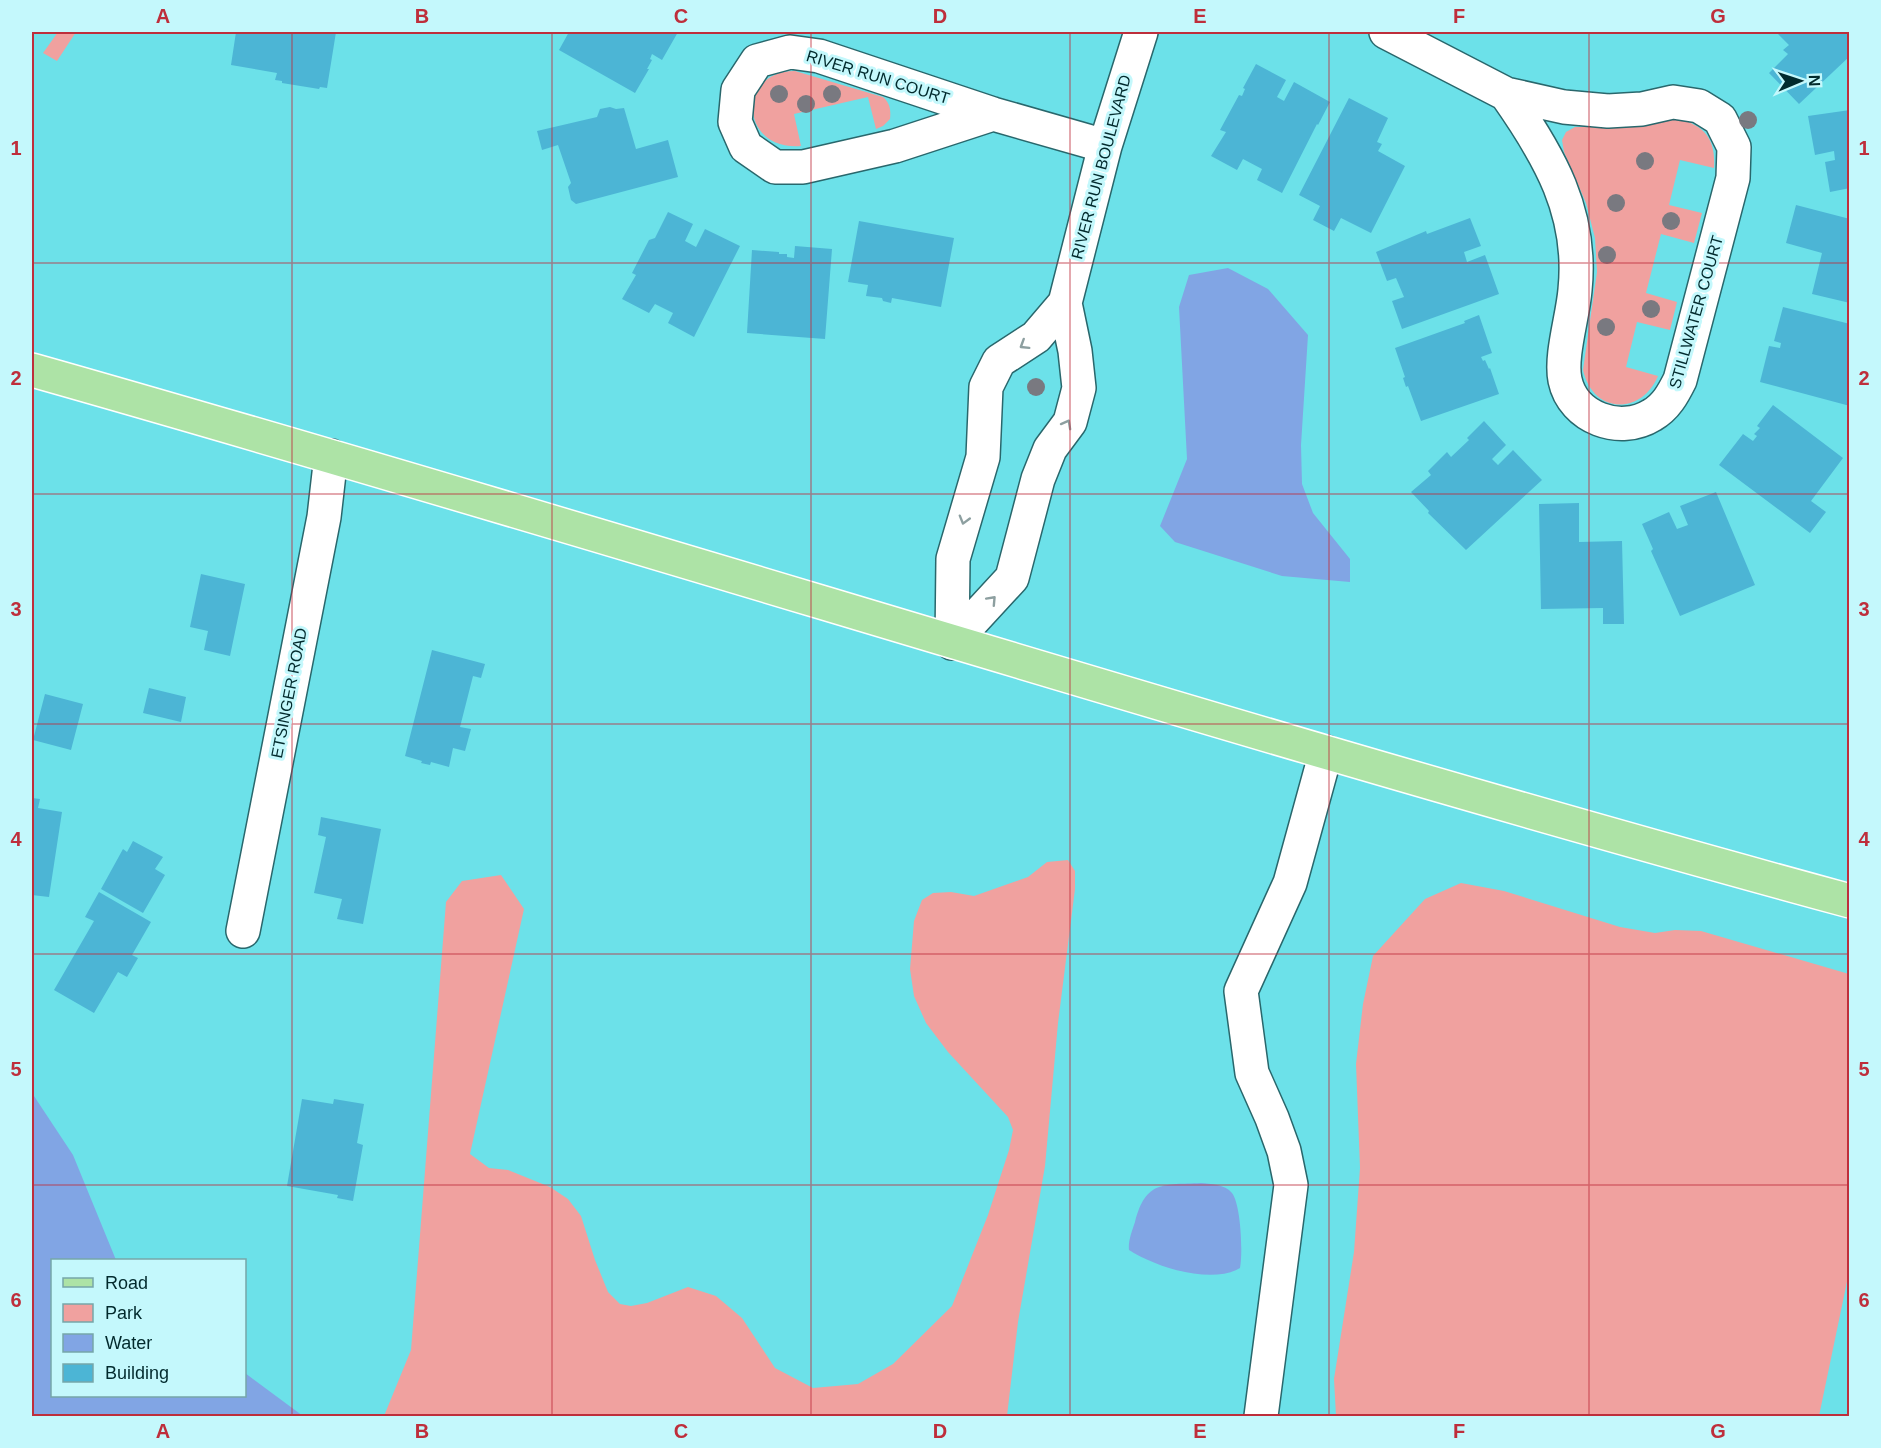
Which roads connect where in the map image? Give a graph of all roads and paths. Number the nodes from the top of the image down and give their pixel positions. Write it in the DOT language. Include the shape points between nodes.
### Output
graph roads {
  1 [pos="1141,32"];
  2 [pos="1386,32"];
  3 [pos="1506,94"];
  4 [pos="993,114"];
  5 [pos="1105,146"];
  6 [pos="1065,303"];
  7 [pos="32,370"];
  8 [pos="331,456"];
  9 [pos="952,643"];
  10 [pos="1326,752"];
  11 [pos="1850,901"];
  12 [pos="243,931"];
  13 [pos="1261,1416"];
  1 -- 5 [label="street, RIVER RUN BOULEVARD"];
  2 -- 3 [label="street, STILLWATER COURT"];
  3 -- 3 [label="street, STILLWATER COURT" via="1534,134 1561,186 1576,237 1575,289 1565,356 1565,381 1574,403 1590,416 1614,423 1633,423 1652,416 1670,400 1680,380 1733,178 1734,147 1720,119 1699,106 1673,102 1608,111 1563,107"];
  4 -- 4 [label="street, RIVER RUN COURT" via="819,56 790,52 757,62 738,90 735,122 746,147 775,167 803,167 895,146"];
  4 -- 5 [label="street, RIVER RUN COURT"];
  5 -- 6 [label="street, RIVER RUN BOULEVARD"];
  9 -- 6 [label="street, RIVER RUN BOULEVARD, one-way" via="1012,578 1038,479 1050,449 1070,422 1079,388"];
  6 -- 9 [label="street, RIVER RUN BOULEVARD, one-way" via="1036,338 999,361 986,387 983,457 953,559"];
  7 -- 8 [label="main road"];
  8 -- 9 [label="main road"];
  8 -- 12 [label="street, ETSINGER ROAD" via="324,517"];
  9 -- 10 [label="main road"];
  10 -- 11 [label="main road"];
  10 -- 13 [label="street" via="1290,883 1241,991 1251,1073 1284,1151 1291,1185"];
}
